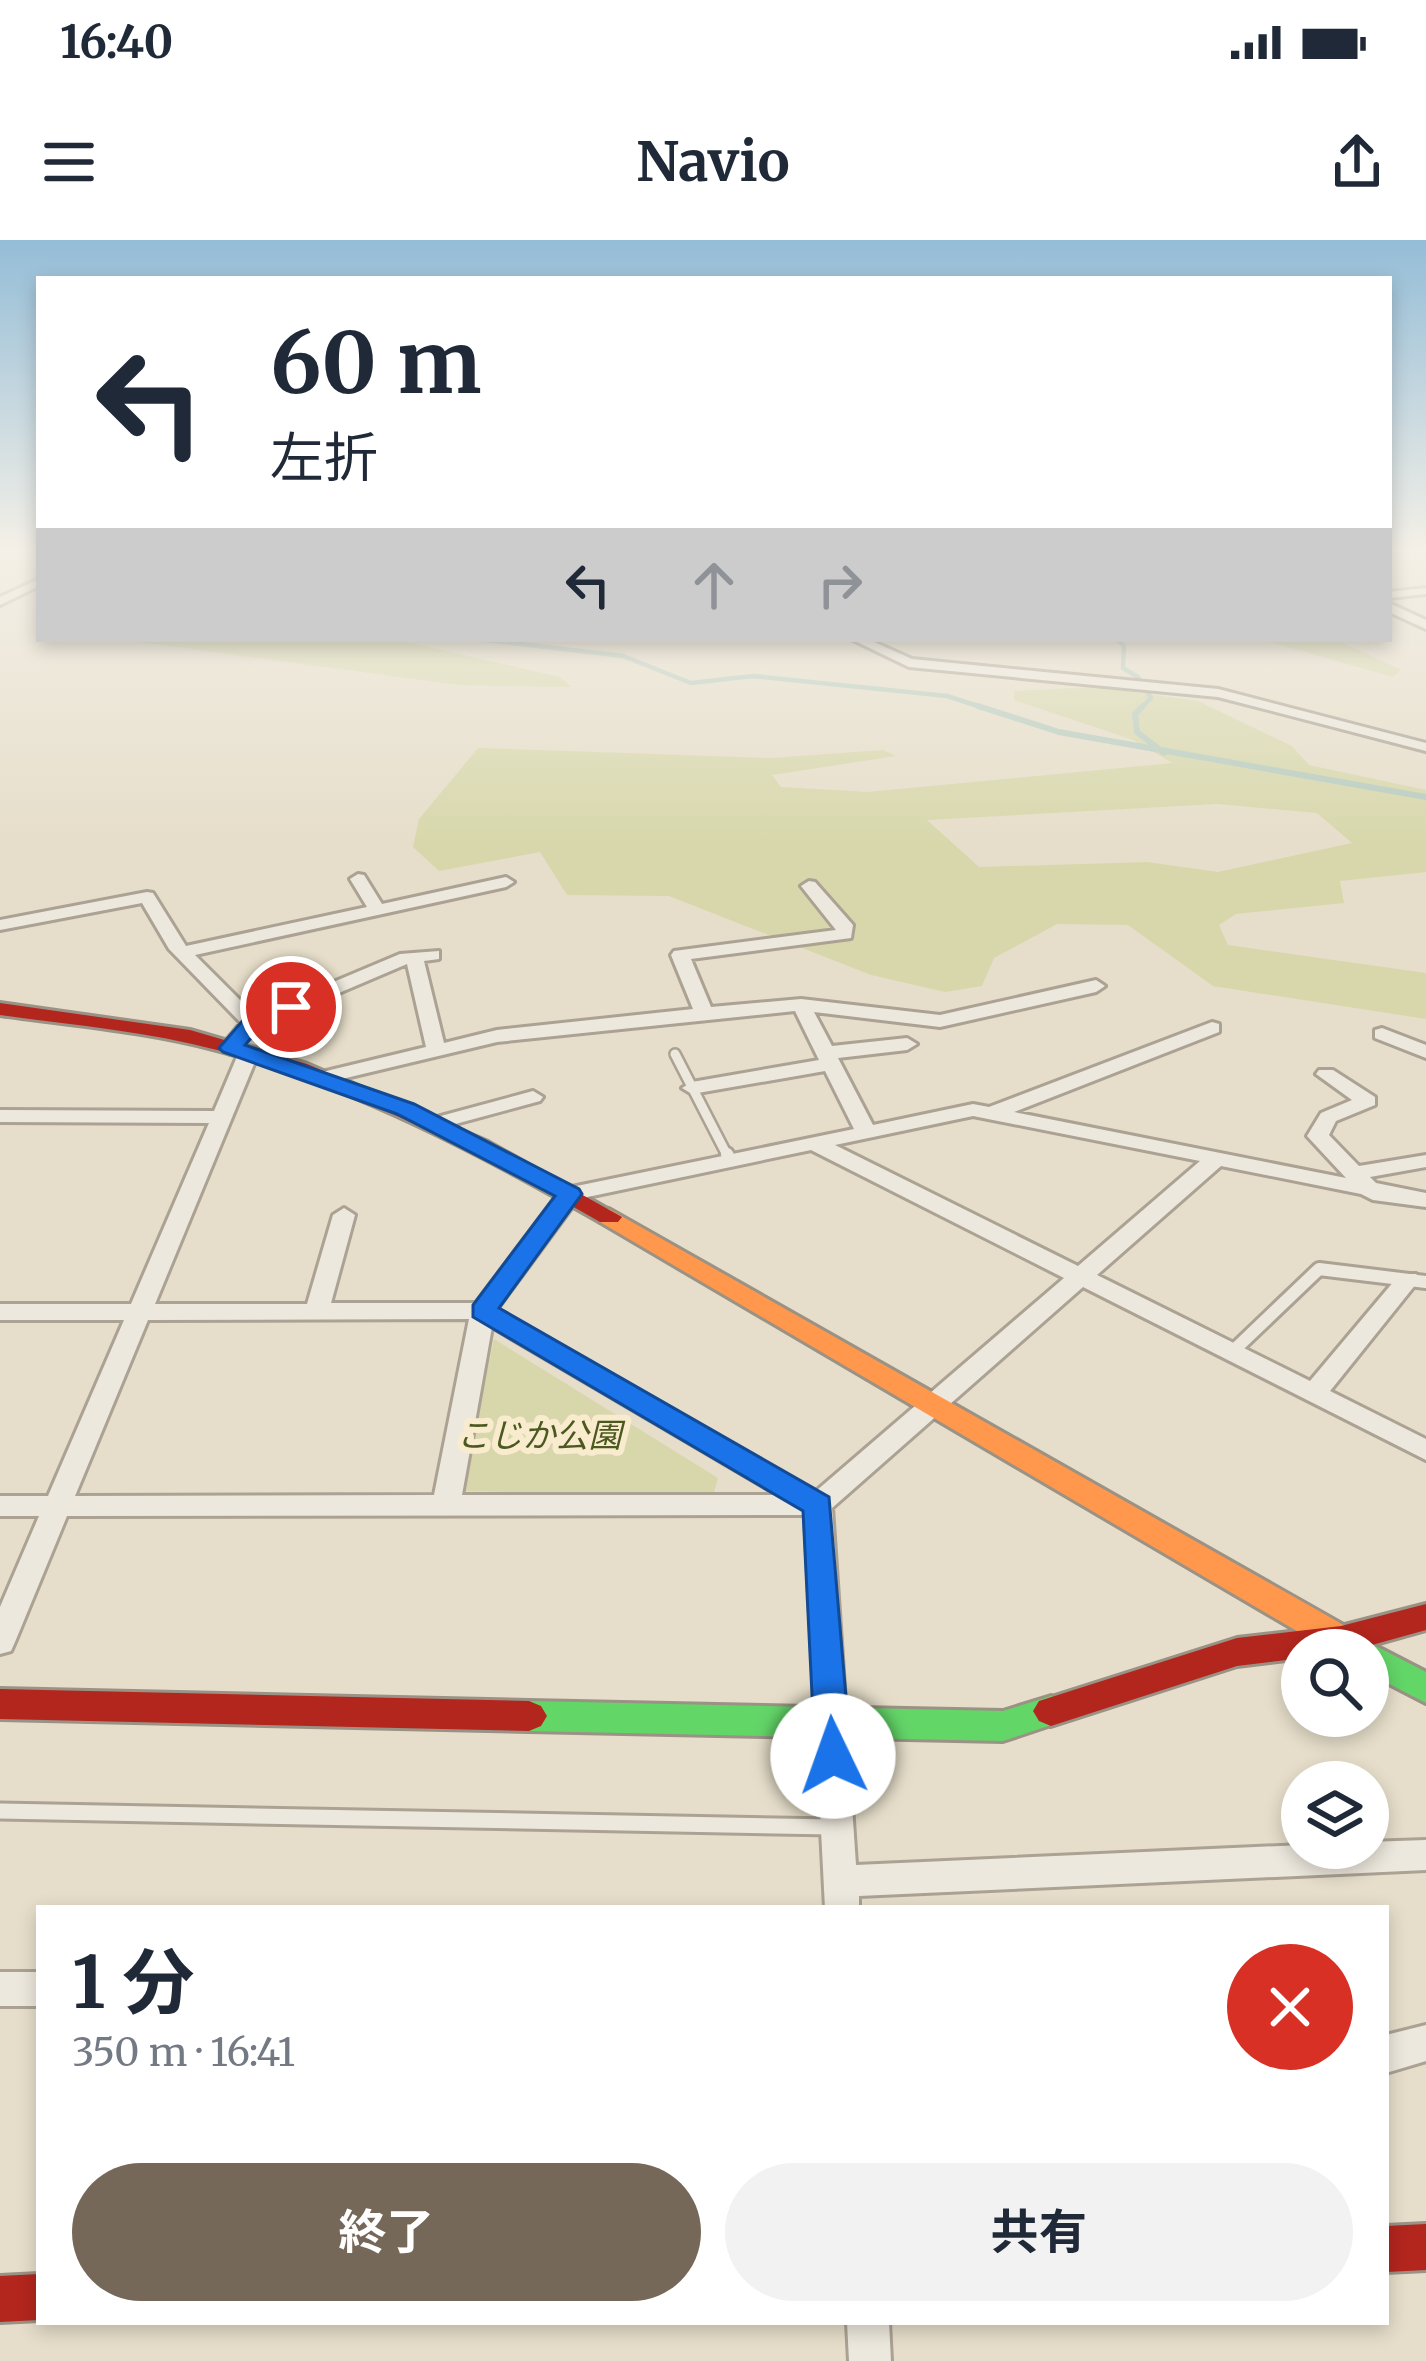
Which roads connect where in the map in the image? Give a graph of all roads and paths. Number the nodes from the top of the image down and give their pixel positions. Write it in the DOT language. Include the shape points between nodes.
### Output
graph roads {
  1 [pos="878,649"];
  2 [pos="1426,747"];
  3 [pos="358,879"];
  4 [pos="506,882"];
  5 [pos="809,886"];
  6 [pos="378,910"];
  7 [pos="0,925"];
  8 [pos="182,952"];
  9 [pos="1096,986"];
  10 [pos="801,1005"];
  11 [pos="0,1009"];
  12 [pos="704,1013"];
  13 [pos="253,1023"];
  14 [pos="1212,1028"];
  15 [pos="1382,1034"];
  16 [pos="908,1044"];
  17 [pos="240,1050"];
  18 [pos="436,1050"];
  19 [pos="1426,1052"];
  20 [pos="675,1054"];
  21 [pos="829,1059"];
  22 [pos="1326,1074"];
  23 [pos="325,1077"];
  24 [pos="692,1088"];
  25 [pos="533,1097"];
  26 [pos="993,1113"];
  27 [pos="0,1116"];
  28 [pos="222,1117"];
  29 [pos="434,1124"];
  30 [pos="865,1130"];
  31 [pos="814,1143"];
  32 [pos="729,1158"];
  33 [pos="1213,1161"];
  34 [pos="1426,1161"];
  35 [pos="1354,1173"];
  36 [pos="1373,1193"];
  37 [pos="570,1194"];
  38 [pos="1426,1200"];
  39 [pos="344,1215"];
  40 [pos="1078,1277"];
  41 [pos="1417,1281"];
  42 [pos="317,1311"];
  43 [pos="483,1311"];
  44 [pos="0,1312"];
  45 [pos="140,1312"];
  46 [pos="1231,1353"];
  47 [pos="1313,1394"];
  48 [pos="931,1406"];
  49 [pos="1426,1450"];
  50 [pos="446,1505"];
  51 [pos="818,1505"];
  52 [pos="0,1506"];
  53 [pos="58,1506"];
  54 [pos="1426,1617"];
  55 [pos="1321,1629"];
  56 [pos="1389,1630"];
  57 [pos="0,1642"];
  58 [pos="1281,1649"];
  59 [pos="1389,1668"];
  60 [pos="1426,1689"];
  61 [pos="0,1704"];
  62 [pos="831,1721"];
  63 [pos="0,1811"];
  64 [pos="837,1827"];
  65 [pos="1426,1856"];
  66 [pos="842,1894"];
  67 [pos="0,1989"];
  68 [pos="36,1989"];
  69 [pos="1426,2044"];
  70 [pos="1389,2053"];
  71 [pos="1426,2247"];
  72 [pos="1389,2248"];
  73 [pos="36,2297"];
  74 [pos="0,2299"];
  75 [pos="868,2325"];
  76 [pos="870,2361"];
  1 -- 2 [label="street" via="909,663 1218,693"];
  3 -- 6 [label="street"];
  4 -- 6 [label="street"];
  5 -- 12 [label="street" via="845,934 680,955"];
  6 -- 8 [label="street"];
  7 -- 8 [label="street" via="147,897"];
  8 -- 13 [label="street"];
  9 -- 10 [label="street" via="940,1021"];
  10 -- 12 [label="street"];
  10 -- 21 [label="street"];
  11 -- 17 [label="street"];
  12 -- 18 [label="street"];
  13 -- 17 [label="street"];
  13 -- 18 [label="street" via="423,956"];
  14 -- 26 [label="street"];
  15 -- 19 [label="street"];
  16 -- 21 [label="street"];
  17 -- 23 [label="street"];
  17 -- 28 [label="street"];
  18 -- 23 [label="street"];
  20 -- 24 [label="lane"];
  21 -- 24 [label="street"];
  21 -- 30 [label="street"];
  22 -- 35 [label="street" via="1368,1101 1328,1117 1318,1136"];
  23 -- 29 [label="street"];
  24 -- 32 [label="lane"];
  25 -- 29 [label="street"];
  26 -- 30 [label="street"];
  26 -- 33 [label="street"];
  27 -- 28 [label="street"];
  28 -- 45 [label="street"];
  29 -- 37 [label="street"];
  30 -- 31 [label="street"];
  31 -- 32 [label="street"];
  31 -- 40 [label="street"];
  32 -- 37 [label="street"];
  33 -- 36 [label="street"];
  33 -- 40 [label="street"];
  34 -- 35 [label="street"];
  35 -- 36 [label="street"];
  36 -- 38 [label="street"];
  37 -- 43 [label="street"];
  37 -- 48 [label="street"];
  39 -- 42 [label="street"];
  40 -- 46 [label="street"];
  40 -- 48 [label="street"];
  41 -- 46 [label="lane" via="1319,1269"];
  41 -- 47 [label="street"];
  42 -- 43 [label="street"];
  42 -- 45 [label="street"];
  43 -- 50 [label="street"];
  43 -- 51 [label="street"];
  44 -- 45 [label="street"];
  45 -- 53 [label="street"];
  46 -- 47 [label="street"];
  47 -- 49 [label="street"];
  48 -- 51 [label="street"];
  48 -- 55 [label="street"];
  50 -- 51 [label="street"];
  50 -- 53 [label="street"];
  51 -- 62 [label="street"];
  52 -- 53 [label="street"];
  53 -- 57 [label="street"];
  54 -- 56 [label="street"];
  58 -- 62 [label="street" via="1237,1652 1003,1726"];
  59 -- 60 [label="street"];
  61 -- 62 [label="street"];
  62 -- 64 [label="street"];
  63 -- 64 [label="lane"];
  64 -- 66 [label="street"];
  65 -- 66 [label="street"];
  67 -- 68 [label="street"];
  69 -- 70 [label="street"];
  71 -- 72 [label="street"];
  73 -- 74 [label="street"];
  75 -- 76 [label="street"];
}
